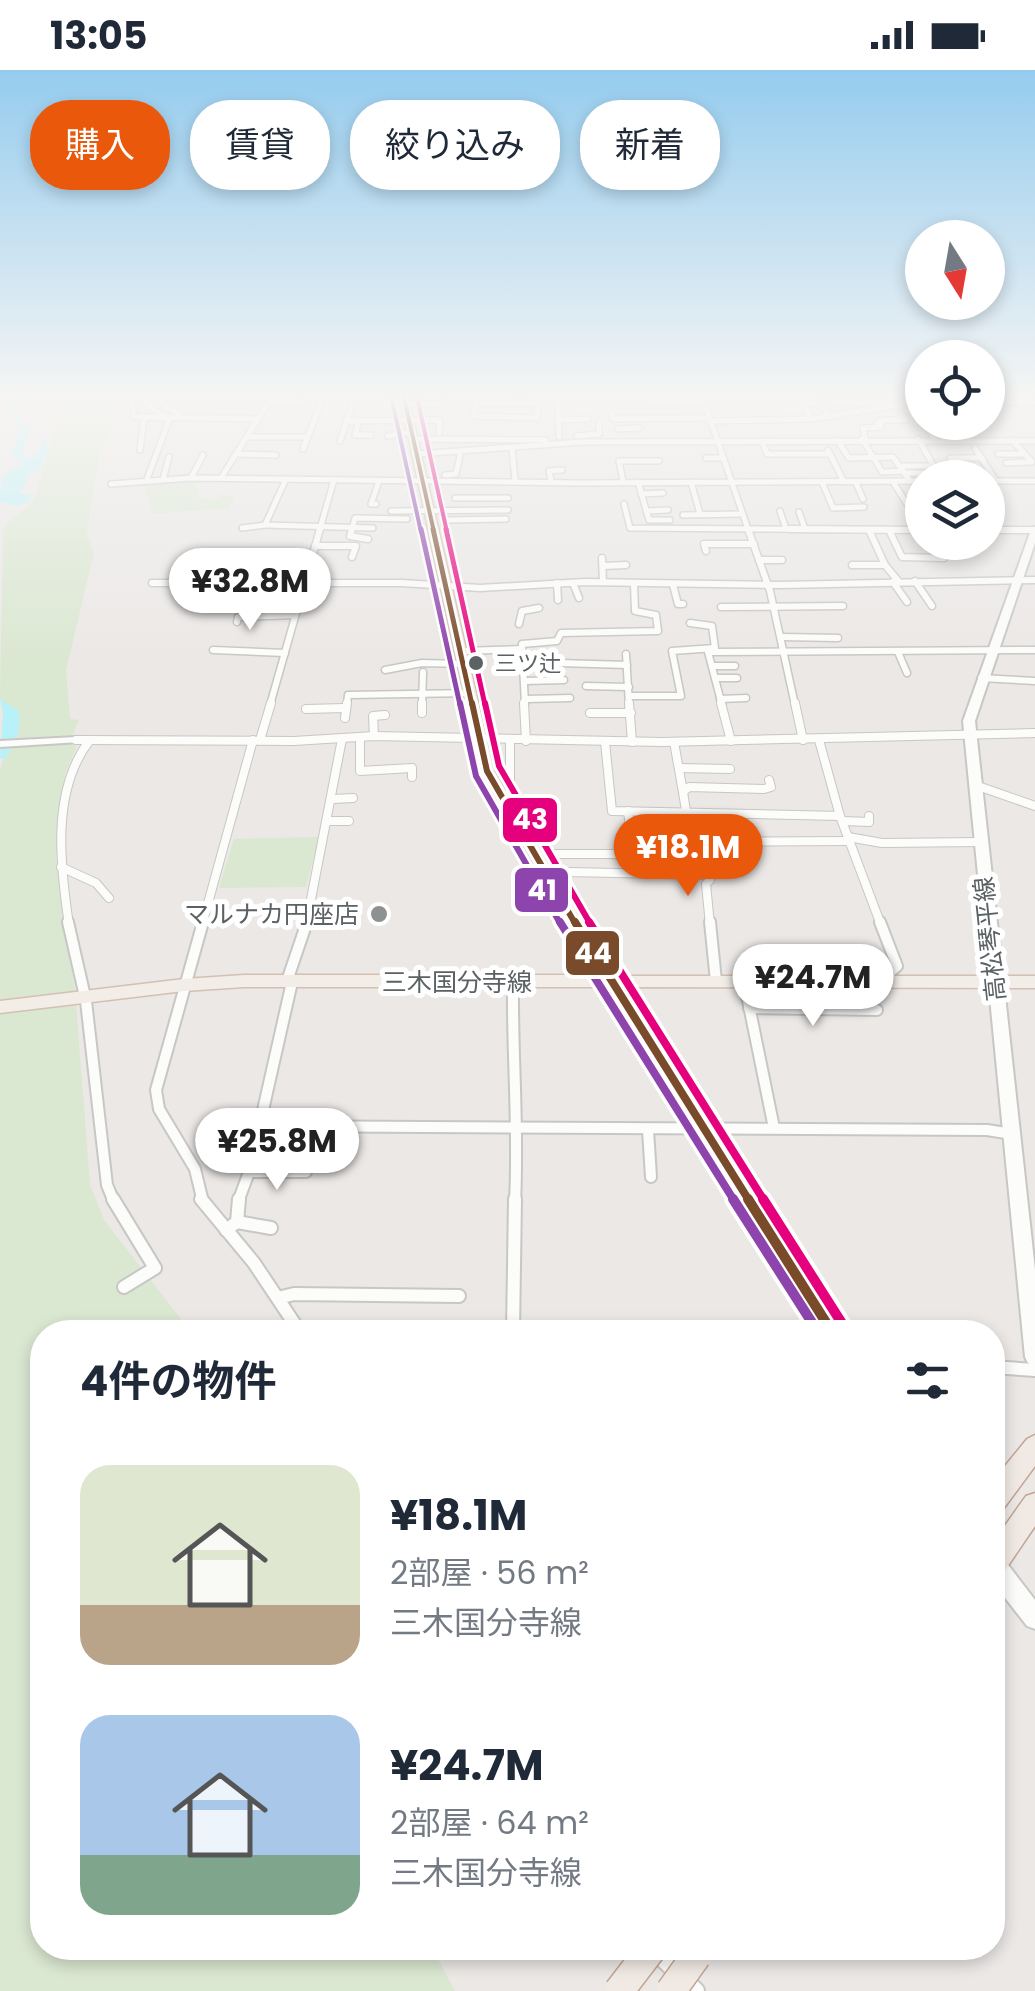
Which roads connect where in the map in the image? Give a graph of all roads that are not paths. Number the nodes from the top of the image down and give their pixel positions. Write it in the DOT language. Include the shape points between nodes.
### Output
graph roads {
  1 [pos="638,482"];
  2 [pos="691,482"];
  3 [pos="730,482"];
  4 [pos="822,482"];
  5 [pos="893,482"];
  6 [pos="123,483"];
  7 [pos="284,483"];
  8 [pos="333,483"];
  9 [pos="379,483"];
  10 [pos="425,483"];
  11 [pos="540,483"];
  12 [pos="852,483"];
  13 [pos="856,483"];
  14 [pos="869,483"];
  15 [pos="111,484"];
  16 [pos="663,493"];
  17 [pos="541,494"];
  18 [pos="641,494"];
  19 [pos="455,498"];
  20 [pos="472,498"];
  21 [pos="508,498"];
  22 [pos="905,501"];
  23 [pos="376,504"];
  24 [pos="624,504"];
  25 [pos="431,510"];
  26 [pos="469,510"];
  27 [pos="508,510"];
  28 [pos="668,510"];
  29 [pos="646,511"];
  30 [pos="780,511"];
  31 [pos="799,512"];
  32 [pos="394,514"];
  33 [pos="682,514"];
  34 [pos="700,514"];
  35 [pos="742,514"];
  36 [pos="407,519"];
  37 [pos="465,519"];
  38 [pos="506,519"];
  39 [pos="448,520"];
  40 [pos="670,520"];
  41 [pos="265,525"];
  42 [pos="867,527"];
  43 [pos="242,528"];
  44 [pos="320,528"];
  45 [pos="352,528"];
  46 [pos="373,528"];
  47 [pos="748,529"];
  48 [pos="786,529"];
  49 [pos="804,529"];
  50 [pos="889,530"];
  51 [pos="905,530"];
  52 [pos="1005,530"];
  53 [pos="1035,530"];
  54 [pos="368,539"];
  55 [pos="754,544"];
  56 [pos="315,546"];
  57 [pos="706,551"];
  58 [pos="905,556"];
  59 [pos="352,557"];
  60 [pos="759,560"];
  61 [pos="782,560"];
  62 [pos="907,560"];
  63 [pos="626,565"];
  64 [pos="884,565"];
  65 [pos="852,566"];
  66 [pos="910,566"];
  67 [pos="348,571"];
  68 [pos="818,573"];
  69 [pos="1015,580"];
  70 [pos="1035,580"];
  71 [pos="915,581"];
  72 [pos="603,582"];
  73 [pos="896,582"];
  74 [pos="152,583"];
  75 [pos="557,583"];
  76 [pos="573,583"];
  77 [pos="236,584"];
  78 [pos="304,584"];
  79 [pos="343,584"];
  80 [pos="634,584"];
  81 [pos="768,584"];
  82 [pos="673,585"];
  83 [pos="823,585"];
  84 [pos="448,586"];
  85 [pos="515,594"];
  86 [pos="579,598"];
  87 [pos="558,600"];
  88 [pos="907,602"];
  89 [pos="683,604"];
  90 [pos="226,606"];
  91 [pos="843,606"];
  92 [pos="932,606"];
  93 [pos="721,607"];
  94 [pos="540,608"];
  95 [pos="775,608"];
  96 [pos="522,610"];
  97 [pos="295,616"];
  98 [pos="237,622"];
  99 [pos="690,623"];
  100 [pos="519,624"];
  101 [pos="782,638"];
  102 [pos="838,638"];
  103 [pos="522,648"];
  104 [pos="212,650"];
  105 [pos="991,650"];
  106 [pos="1035,650"];
  107 [pos="285,652"];
  108 [pos="784,652"];
  109 [pos="898,652"];
  110 [pos="626,654"];
  111 [pos="464,657"];
  112 [pos="526,662"];
  113 [pos="627,664"];
  114 [pos="712,666"];
  115 [pos="735,666"];
  116 [pos="384,670"];
  117 [pos="423,672"];
  118 [pos="907,673"];
  119 [pos="715,678"];
  120 [pos="738,678"];
  121 [pos="981,678"];
  122 [pos="564,680"];
  123 [pos="526,681"];
  124 [pos="1035,681"];
  125 [pos="586,686"];
  126 [pos="471,692"];
  127 [pos="630,692"];
  128 [pos="422,694"];
  129 [pos="570,698"];
  130 [pos="746,698"];
  131 [pos="526,699"];
  132 [pos="720,699"];
  133 [pos="306,709"];
  134 [pos="590,712"];
  135 [pos="422,713"];
  136 [pos="630,713"];
  137 [pos="385,715"];
  138 [pos="1035,733"];
  139 [pos="971,735"];
  140 [pos="374,736"];
  141 [pos="342,738"];
  142 [pos="360,738"];
  143 [pos="90,739"];
  144 [pos="479,739"];
  145 [pos="76,740"];
  146 [pos="257,740"];
  147 [pos="803,740"];
  148 [pos="819,740"];
  149 [pos="510,741"];
  150 [pos="526,741"];
  151 [pos="731,741"];
  152 [pos="605,742"];
  153 [pos="632,742"];
  154 [pos="674,742"];
  155 [pos="0,744"];
  156 [pos="678,768"];
  157 [pos="730,769"];
  158 [pos="412,777"];
  159 [pos="769,780"];
  160 [pos="975,785"];
  161 [pos="682,792"];
  162 [pos="353,798"];
  163 [pos="334,799"];
  164 [pos="1035,806"];
  165 [pos="510,808"];
  166 [pos="628,811"];
  167 [pos="691,813"];
  168 [pos="869,816"];
  169 [pos="841,818"];
  170 [pos="328,821"];
  171 [pos="349,821"];
  172 [pos="631,836"];
  173 [pos="849,839"];
  174 [pos="672,842"];
  175 [pos="701,842"];
  176 [pos="980,842"];
  177 [pos="538,854"];
  178 [pos="617,854"];
  179 [pos="61,867"];
  180 [pos="674,874"];
  181 [pos="709,875"];
  182 [pos="552,879"];
  183 [pos="110,898"];
  184 [pos="890,980"];
  185 [pos="994,980"];
  186 [pos="716,981"];
  187 [pos="744,981"];
  188 [pos="290,982"];
  189 [pos="512,982"];
  190 [pos="1035,982"];
  191 [pos="614,983"];
  192 [pos="184,984"];
  193 [pos="82,996"];
  194 [pos="0,1008"];
  195 [pos="750,1008"];
  196 [pos="877,1010"];
  197 [pos="257,1126"];
  198 [pos="519,1126"];
  199 [pos="706,1127"];
  200 [pos="774,1128"];
  201 [pos="648,1130"];
  202 [pos="1012,1134"];
  203 [pos="249,1172"];
  204 [pos="306,1172"];
  205 [pos="652,1177"];
  206 [pos="231,1226"];
  207 [pos="271,1228"];
  208 [pos="124,1287"];
  209 [pos="459,1296"];
  210 [pos="278,1298"];
  211 [pos="292,1320"];
  212 [pos="512,1320"];
  213 [pos="825,1320"];
  214 [pos="1035,1357"];
  215 [pos="1005,1369"];
  216 [pos="1035,1370"];
  217 [pos="1035,1447"];
  218 [pos="1005,1486"];
  219 [pos="1035,1505"];
  220 [pos="1005,1548"];
  221 [pos="1005,1580"];
  222 [pos="1035,1618"];
  223 [pos="643,1960"];
  224 [pos="664,1960"];
  225 [pos="694,1960"];
  226 [pos="619,1991"];
  227 [pos="671,1991"];
  228 [pos="696,1991"];
  1 -- 18 [label="street"];
  2 -- 34 [label="street"];
  3 -- 35 [label="street"];
  4 -- 13 [label="street" via="834,508 864,503"];
  5 -- 22 [label="street"];
  6 -- 15 [label="street"];
  7 -- 41 [label="street"];
  8 -- 44 [label="street"];
  9 -- 23 [label="street"];
  10 -- 25 [label="main road"];
  11 -- 17 [label="street"];
  12 -- 13 [label="street"];
  13 -- 14 [label="street"];
  16 -- 18 [label="street"];
  18 -- 29 [label="street"];
  19 -- 20 [label="street"];
  20 -- 21 [label="street"];
  20 -- 26 [label="street"];
  24 -- 47 [label="street" via="630,528"];
  25 -- 26 [label="street"];
  25 -- 32 [label="street"];
  25 -- 84 [label="main road"];
  26 -- 27 [label="street"];
  26 -- 37 [label="street"];
  28 -- 29 [label="street"];
  29 -- 40 [label="street" via="650,520"];
  30 -- 48 [label="street"];
  31 -- 49 [label="street"];
  32 -- 36 [label="street"];
  32 -- 45 [label="street" via="355,518"];
  33 -- 34 [label="street"];
  34 -- 35 [label="street"];
  35 -- 47 [label="street"];
  37 -- 38 [label="street"];
  37 -- 39 [label="street"];
  41 -- 43 [label="street"];
  41 -- 44 [label="street"];
  42 -- 49 [label="street"];
  42 -- 50 [label="street"];
  42 -- 64 [label="street"];
  44 -- 45 [label="street"];
  44 -- 56 [label="street"];
  45 -- 46 [label="street"];
  45 -- 54 [label="street" via="350,536"];
  47 -- 48 [label="street"];
  47 -- 55 [label="street"];
  48 -- 49 [label="street"];
  50 -- 51 [label="street"];
  50 -- 58 [label="street"];
  52 -- 53 [label="street"];
  53 -- 69 [label="main road, 高松琴平線"];
  55 -- 57 [label="street" via="704,544"];
  55 -- 60 [label="street"];
  56 -- 59 [label="street" via="356,546"];
  56 -- 78 [label="street"];
  60 -- 61 [label="street"];
  60 -- 81 [label="street"];
  62 -- 66 [label="street"];
  63 -- 72 [label="street" via="602,562"];
  64 -- 65 [label="street"];
  64 -- 73 [label="street"];
  67 -- 79 [label="street"];
  68 -- 83 [label="street"];
  69 -- 70 [label="street"];
  69 -- 71 [label="street"];
  69 -- 105 [label="main road, 高松琴平線"];
  71 -- 73 [label="street"];
  71 -- 92 [label="street"];
  72 -- 76 [label="street"];
  72 -- 80 [label="street"];
  73 -- 83 [label="street"];
  73 -- 88 [label="street"];
  74 -- 77 [label="street"];
  75 -- 76 [label="street"];
  75 -- 85 [label="street"];
  75 -- 87 [label="street"];
  76 -- 86 [label="street"];
  77 -- 78 [label="street"];
  77 -- 90 [label="street"];
  78 -- 79 [label="street"];
  78 -- 97 [label="street"];
  79 -- 84 [label="street"];
  80 -- 82 [label="street"];
  80 -- 103 [label="street" via="635,611 656,615 658,631 561,633 557,641 525,641"];
  81 -- 82 [label="street"];
  81 -- 83 [label="street"];
  81 -- 95 [label="street"];
  82 -- 89 [label="street"];
  84 -- 85 [label="street"];
  84 -- 111 [label="main road"];
  85 -- 96 [label="street"];
  91 -- 95 [label="street"];
  93 -- 95 [label="street"];
  94 -- 96 [label="street"];
  95 -- 101 [label="street"];
  96 -- 100 [label="street"];
  97 -- 98 [label="street"];
  97 -- 107 [label="street"];
  99 -- 127 [label="street" via="712,626 715,648 672,651 681,696"];
  101 -- 102 [label="street"];
  101 -- 108 [label="street"];
  103 -- 111 [label="street"];
  103 -- 112 [label="street"];
  104 -- 107 [label="street"];
  105 -- 106 [label="street"];
  105 -- 109 [label="street"];
  105 -- 121 [label="main road, 高松琴平線"];
  107 -- 146 [label="street"];
  108 -- 109 [label="street"];
  108 -- 114 [label="street" via="708,652"];
  108 -- 147 [label="street"];
  109 -- 118 [label="street"];
  110 -- 113 [label="street"];
  111 -- 116 [label="street"];
  111 -- 126 [label="main road"];
  112 -- 113 [label="street"];
  112 -- 123 [label="street"];
  113 -- 127 [label="street"];
  114 -- 115 [label="street"];
  114 -- 119 [label="street"];
  117 -- 128 [label="street"];
  119 -- 120 [label="street"];
  119 -- 132 [label="street"];
  121 -- 124 [label="street"];
  121 -- 139 [label="main road, 高松琴平線"];
  122 -- 123 [label="street"];
  123 -- 131 [label="street"];
  125 -- 127 [label="street"];
  126 -- 128 [label="street"];
  126 -- 144 [label="main road"];
  127 -- 136 [label="street"];
  128 -- 133 [label="street" via="348,695 345,713"];
  128 -- 135 [label="street"];
  129 -- 131 [label="street"];
  130 -- 132 [label="street"];
  131 -- 150 [label="street"];
  132 -- 151 [label="street"];
  134 -- 136 [label="street"];
  136 -- 153 [label="street"];
  137 -- 140 [label="street" via="373,716"];
  138 -- 139 [label="street"];
  139 -- 148 [label="street"];
  139 -- 160 [label="main road, 高松琴平線"];
  140 -- 142 [label="street"];
  140 -- 144 [label="street"];
  141 -- 142 [label="street"];
  141 -- 146 [label="street"];
  141 -- 163 [label="street"];
  142 -- 158 [label="street" via="360,771 412,768"];
  143 -- 145 [label="street"];
  143 -- 146 [label="street"];
  143 -- 179 [label="street" via="69,775"];
  144 -- 149 [label="street"];
  144 -- 165 [label="main road" via="487,771"];
  145 -- 155 [label="street"];
  146 -- 192 [label="street"];
  147 -- 148 [label="street"];
  147 -- 151 [label="street"];
  148 -- 169 [label="street"];
  149 -- 150 [label="street"];
  149 -- 165 [label="street"];
  150 -- 152 [label="street"];
  151 -- 154 [label="street"];
  152 -- 153 [label="street"];
  152 -- 166 [label="street" via="612,811"];
  153 -- 154 [label="street"];
  154 -- 156 [label="street"];
  156 -- 157 [label="street"];
  156 -- 161 [label="street"];
  159 -- 161 [label="street" via="764,789"];
  160 -- 164 [label="street"];
  160 -- 176 [label="main road, 高松琴平線"];
  161 -- 167 [label="street"];
  162 -- 163 [label="street"];
  163 -- 170 [label="street"];
  165 -- 177 [label="main road"];
  166 -- 167 [label="street"];
  166 -- 172 [label="street"];
  167 -- 169 [label="street"];
  167 -- 175 [label="street"];
  168 -- 169 [label="street" via="869,822"];
  169 -- 173 [label="street"];
  170 -- 171 [label="street"];
  170 -- 188 [label="street" via="312,878 314,904"];
  173 -- 175 [label="street"];
  173 -- 176 [label="street"];
  173 -- 184 [label="street" via="897,966"];
  174 -- 180 [label="street"];
  175 -- 181 [label="street"];
  176 -- 185 [label="main road, 高松琴平線"];
  177 -- 178 [label="street"];
  177 -- 182 [label="main road"];
  179 -- 183 [label="street" via="96,883"];
  179 -- 193 [label="street"];
  180 -- 181 [label="street"];
  180 -- 182 [label="street" via="570,872"];
  181 -- 186 [label="street"];
  182 -- 191 [label="main road"];
  184 -- 185 [label="main road, 三木国分寺線"];
  184 -- 187 [label="main road, 三木国分寺線"];
  185 -- 190 [label="main road, 三木国分寺線"];
  185 -- 202 [label="main road, 高松琴平線"];
  186 -- 187 [label="main road, 三木国分寺線"];
  186 -- 191 [label="main road, 三木国分寺線"];
  187 -- 195 [label="street"];
  188 -- 189 [label="main road, 三木国分寺線"];
  188 -- 192 [label="main road, 三木国分寺線"];
  188 -- 197 [label="street"];
  189 -- 191 [label="main road, 三木国分寺線"];
  189 -- 198 [label="street"];
  191 -- 199 [label="main road"];
  192 -- 193 [label="main road, 三木国分寺線"];
  192 -- 206 [label="street" via="158,1075 159,1109 195,1169 201,1200"];
  193 -- 194 [label="main road, 三木国分寺線"];
  193 -- 208 [label="street" via="107,1186 156,1268"];
  195 -- 196 [label="street"];
  195 -- 200 [label="street"];
  197 -- 198 [label="street"];
  197 -- 203 [label="street"];
  198 -- 201 [label="street"];
  198 -- 212 [label="street"];
  199 -- 200 [label="street"];
  199 -- 201 [label="street"];
  199 -- 213 [label="main road"];
  200 -- 202 [label="street"];
  201 -- 205 [label="street"];
  202 -- 214 [label="main road, 高松琴平線"];
  203 -- 204 [label="street"];
  203 -- 206 [label="street"];
  206 -- 207 [label="street"];
  206 -- 210 [label="street"];
  209 -- 210 [label="street"];
  210 -- 211 [label="street"];
  215 -- 216 [label="street"];
  217 -- 218 [label="highway"];
  219 -- 220 [label="highway"];
  221 -- 222 [label="main road"];
  223 -- 226 [label="highway, bridge"];
  224 -- 228 [label="street"];
  225 -- 227 [label="highway, bridge"];
}
